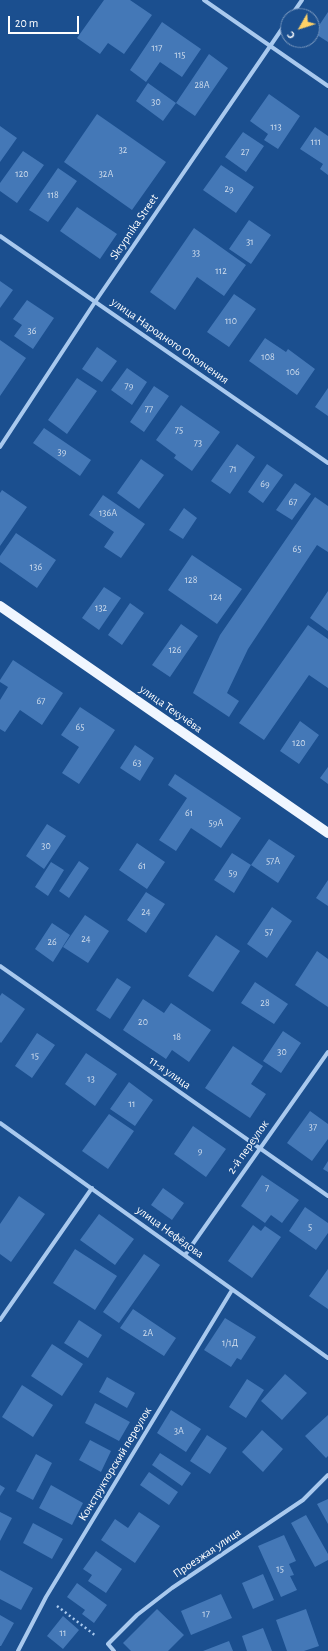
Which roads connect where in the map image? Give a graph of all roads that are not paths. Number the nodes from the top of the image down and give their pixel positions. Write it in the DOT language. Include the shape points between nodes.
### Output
graph roads {
  1 [pos="204,0"];
  2 [pos="280,32"];
  3 [pos="270,46"];
  4 [pos="328,86"];
  5 [pos="0,236"];
  6 [pos="95,302"];
  7 [pos="0,447"];
  8 [pos="328,463"];
  9 [pos="0,606"];
  10 [pos="328,833"];
  11 [pos="0,966"];
  12 [pos="328,1052"];
  13 [pos="0,1123"];
  14 [pos="259,1148"];
  15 [pos="92,1188"];
  16 [pos="328,1196"];
  17 [pos="185,1255"];
  18 [pos="232,1290"];
  19 [pos="0,1320"];
  20 [pos="328,1358"];
  21 [pos="328,1476"];
  22 [pos="18,1651"];
  23 [pos="114,1651"];
  1 -- 3 [label="street"];
  2 -- 3 [label="street, Skrypnika Street"];
  3 -- 4 [label="street"];
  3 -- 6 [label="street, Skrypnika Street"];
  5 -- 6 [label="street, улица Народного Ополчения"];
  6 -- 7 [label="street, Skrypnika Street"];
  6 -- 8 [label="street, улица Народного Ополчения"];
  9 -- 10 [label="main road, улица Текучёва"];
  11 -- 14 [label="street, 11-я улица"];
  12 -- 14 [label="street, 2-й переулок"];
  13 -- 15 [label="street, улица Нефёдова"];
  14 -- 16 [label="street, 11-я улица"];
  14 -- 17 [label="street, 2-й переулок"];
  15 -- 17 [label="street, улица Нефёдова"];
  15 -- 19 [label="street"];
  17 -- 18 [label="street, улица Нефёдова"];
  18 -- 20 [label="street, улица Нефёдова"];
  18 -- 22 [label="street, Конструкторский переулок" via="46,1597"];
  21 -- 23 [label="street, Проезжая улица" via="303,1500 172,1588 137,1615 108,1644"];
}
